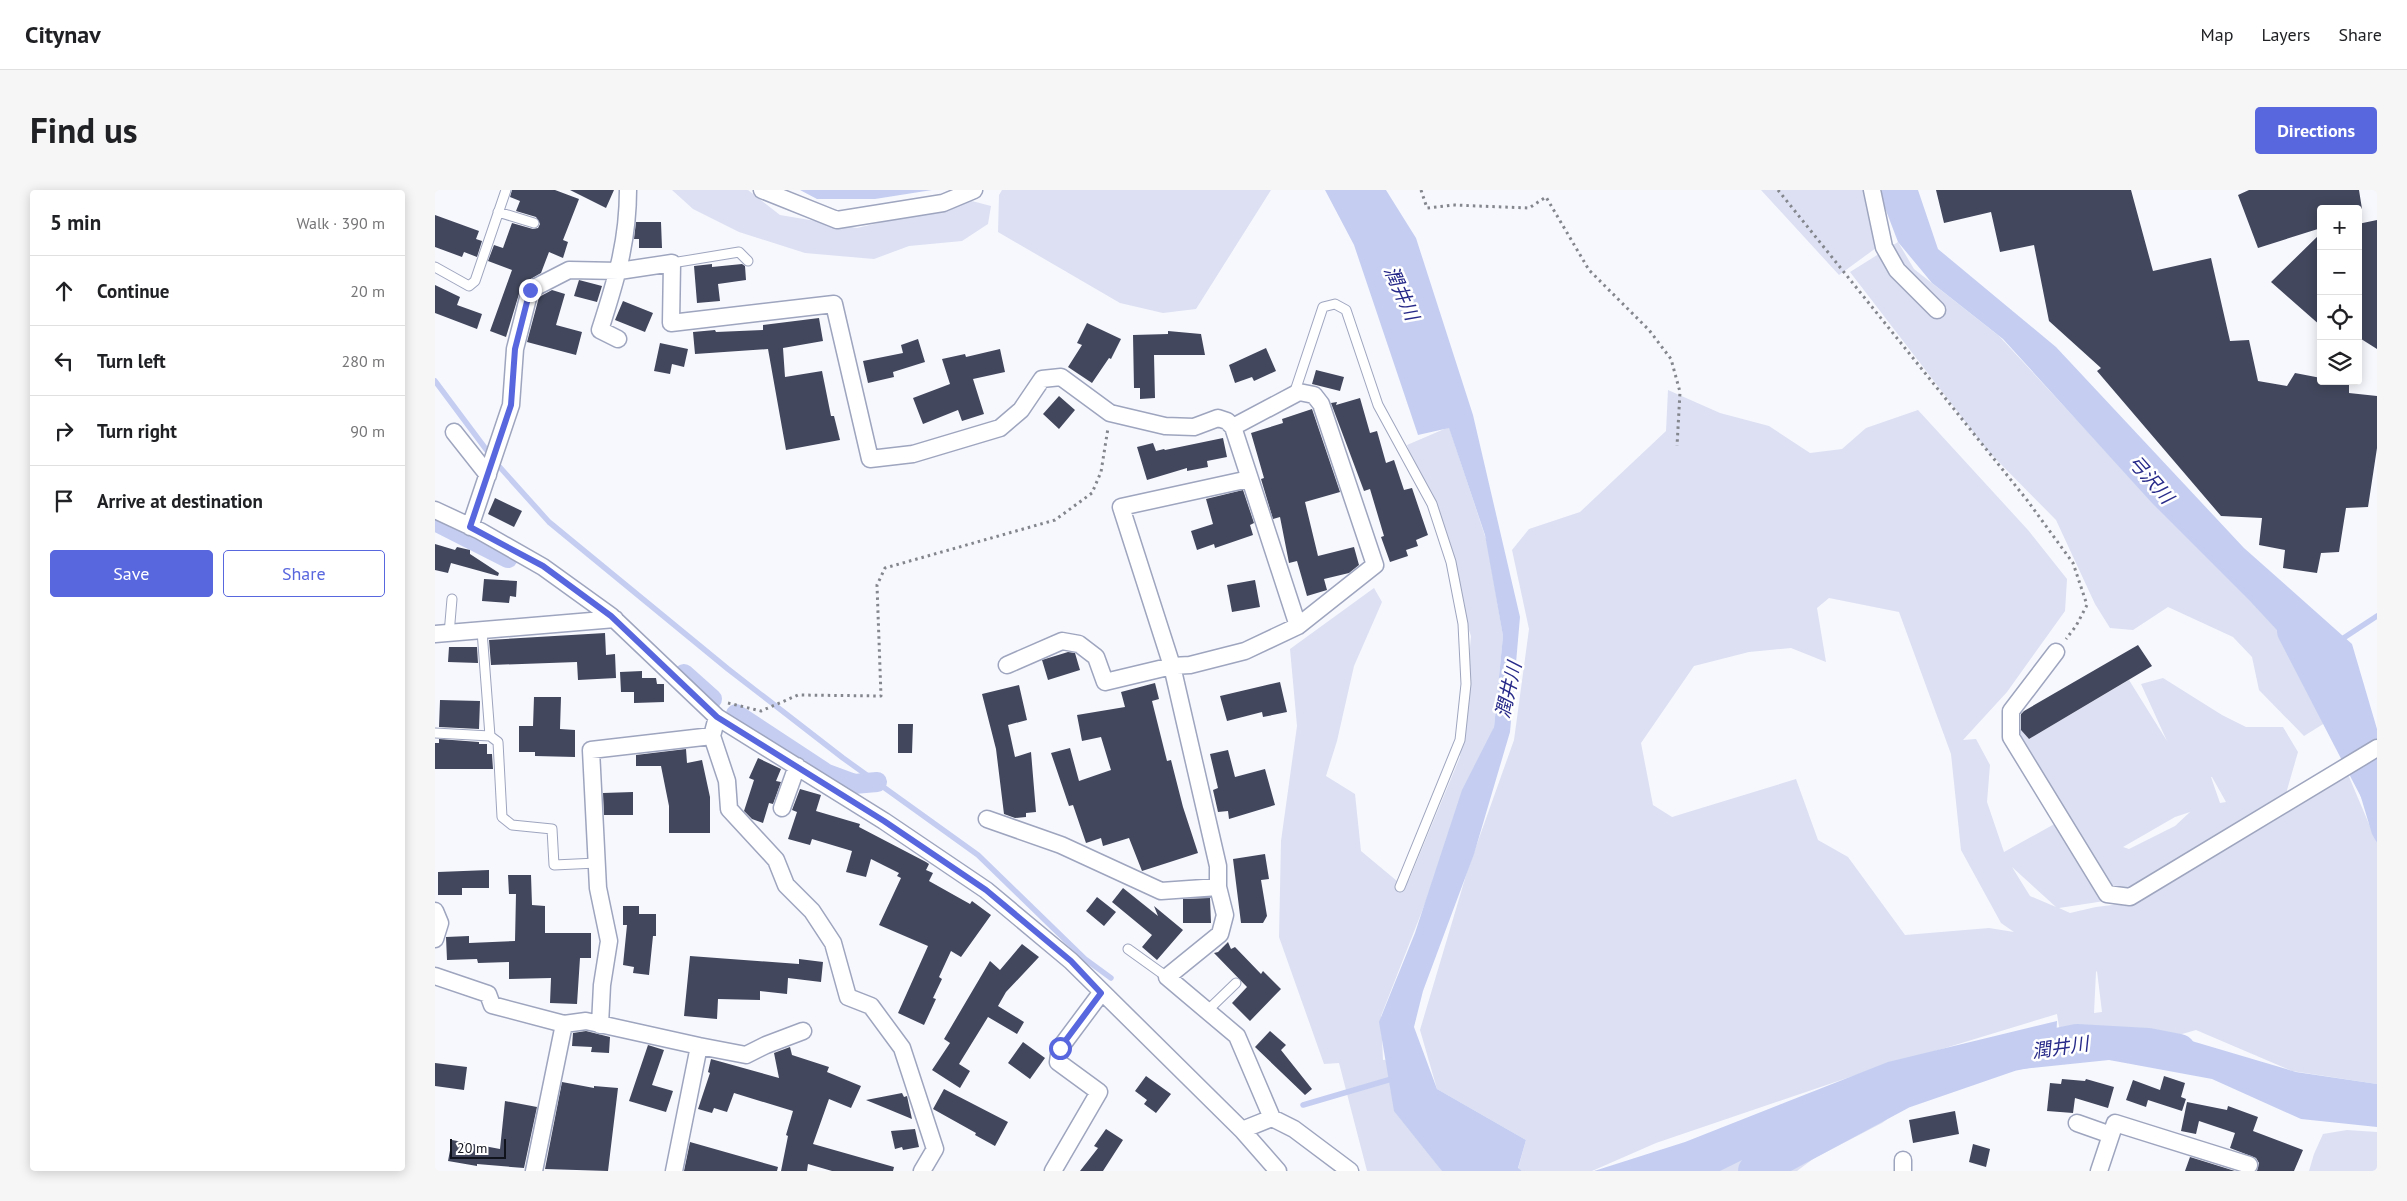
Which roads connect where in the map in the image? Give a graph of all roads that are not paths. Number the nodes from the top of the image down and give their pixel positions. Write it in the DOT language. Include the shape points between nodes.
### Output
graph roads {
  1 [pos="506,190"];
  2 [pos="628,190"];
  3 [pos="762,190"];
  4 [pos="974,190"];
  5 [pos="1872,190"];
  6 [pos="499,212"];
  7 [pos="534,223"];
  8 [pos="748,261"];
  9 [pos="672,263"];
  10 [pos="435,267"];
  11 [pos="619,271"];
  12 [pos="1937,310"];
  13 [pos="618,339"];
  14 [pos="1294,394"];
  15 [pos="1233,426"];
  16 [pos="454,432"];
  17 [pos="489,472"];
  18 [pos="1249,479"];
  19 [pos="435,510"];
  20 [pos="470,527"];
  21 [pos="452,600"];
  22 [pos="615,619"];
  23 [pos="1297,626"];
  24 [pos="482,631"];
  25 [pos="442,634"];
  26 [pos="2056,652"];
  27 [pos="1007,664"];
  28 [pos="1172,666"];
  29 [pos="713,713"];
  30 [pos="435,733"];
  31 [pos="490,736"];
  32 [pos="712,736"];
  33 [pos="2377,748"];
  34 [pos="797,766"];
  35 [pos="782,808"];
  36 [pos="987,819"];
  37 [pos="597,863"];
  38 [pos="1218,887"];
  39 [pos="1400,887"];
  40 [pos="435,911"];
  41 [pos="435,939"];
  42 [pos="1128,949"];
  43 [pos="435,976"];
  44 [pos="1167,977"];
  45 [pos="1236,983"];
  46 [pos="1101,993"];
  47 [pos="1207,1011"];
  48 [pos="564,1024"];
  49 [pos="600,1025"];
  50 [pos="803,1031"];
  51 [pos="699,1046"];
  52 [pos="1273,1118"];
  53 [pos="2077,1123"];
  54 [pos="1242,1130"];
  55 [pos="2111,1135"];
  56 [pos="2249,1165"];
  57 [pos="534,1171"];
  58 [pos="674,1171"];
  59 [pos="922,1171"];
  60 [pos="1053,1171"];
  61 [pos="1278,1171"];
  62 [pos="1350,1171"];
  63 [pos="2099,1171"];
  1 -- 6 [label="lane"];
  2 -- 11 [label="street" via="628,224"];
  3 -- 4 [label="street" via="837,220 943,203"];
  5 -- 12 [label="street" via="1884,247 1897,270"];
  6 -- 7 [label="lane"];
  6 -- 10 [label="lane" via="475,281 469,286"];
  8 -- 9 [label="lane" via="739,252"];
  9 -- 11 [label="street"];
  9 -- 15 [label="street" via="671,323 834,304 870,459 913,454 1000,428 1021,410 1043,379 1061,377 1110,414 1194,427 1218,418"];
  11 -- 13 [label="street" via="600,330"];
  11 -- 17 [label="street" via="569,270 530,290 515,349 511,405"];
  14 -- 15 [label="street"];
  14 -- 23 [label="street" via="1314,395 1321,404 1375,565"];
  14 -- 39 [label="lane" via="1323,307 1335,304 1345,310 1378,405 1431,504 1451,562 1463,624 1466,684 1460,740"];
  15 -- 18 [label="street"];
  16 -- 17 [label="street"];
  17 -- 20 [label="street"];
  18 -- 23 [label="street"];
  18 -- 28 [label="street" via="1121,507"];
  19 -- 20 [label="street"];
  20 -- 22 [label="street" via="543,566"];
  21 -- 25 [label="lane"];
  22 -- 24 [label="street"];
  22 -- 29 [label="street"];
  23 -- 28 [label="street" via="1245,650 1190,665"];
  24 -- 25 [label="street"];
  24 -- 31 [label="lane"];
  26 -- 33 [label="street" via="2011,712 2011,737 2107,894 2131,896"];
  27 -- 28 [label="street" via="1062,640 1079,644 1096,657 1105,682"];
  28 -- 38 [label="street" via="1218,866"];
  29 -- 32 [label="street"];
  29 -- 34 [label="street"];
  30 -- 31 [label="lane"];
  31 -- 37 [label="lane" via="498,742 502,817 512,825 552,829 554,864"];
  32 -- 37 [label="street" via="591,750"];
  32 -- 59 [label="street" via="727,781 729,809 776,860 786,885 812,912 833,943 848,997 871,1006 902,1048 935,1149"];
  34 -- 35 [label="street"];
  34 -- 46 [label="street" via="986,890 1071,961"];
  36 -- 38 [label="street" via="1061,845 1161,891"];
  37 -- 49 [label="street" via="598,888 609,941"];
  38 -- 44 [label="street" via="1225,915 1220,934"];
  40 -- 41 [label="street" via="439,923"];
  42 -- 44 [label="lane"];
  43 -- 48 [label="street" via="488,994 492,1005"];
  44 -- 47 [label="street"];
  45 -- 47 [label="lane"];
  46 -- 54 [label="street"];
  46 -- 60 [label="street" via="1060,1048 1057,1062 1099,1092"];
  47 -- 52 [label="street" via="1237,1036"];
  48 -- 49 [label="street" via="586,1021"];
  48 -- 57 [label="street"];
  49 -- 51 [label="street"];
  50 -- 51 [label="street" via="746,1055"];
  51 -- 58 [label="street"];
  52 -- 54 [label="street"];
  52 -- 62 [label="street" via="1294,1129"];
  53 -- 55 [label="street"];
  54 -- 61 [label="street"];
  55 -- 56 [label="street" via="2115,1123"];
  55 -- 63 [label="street"];
}
